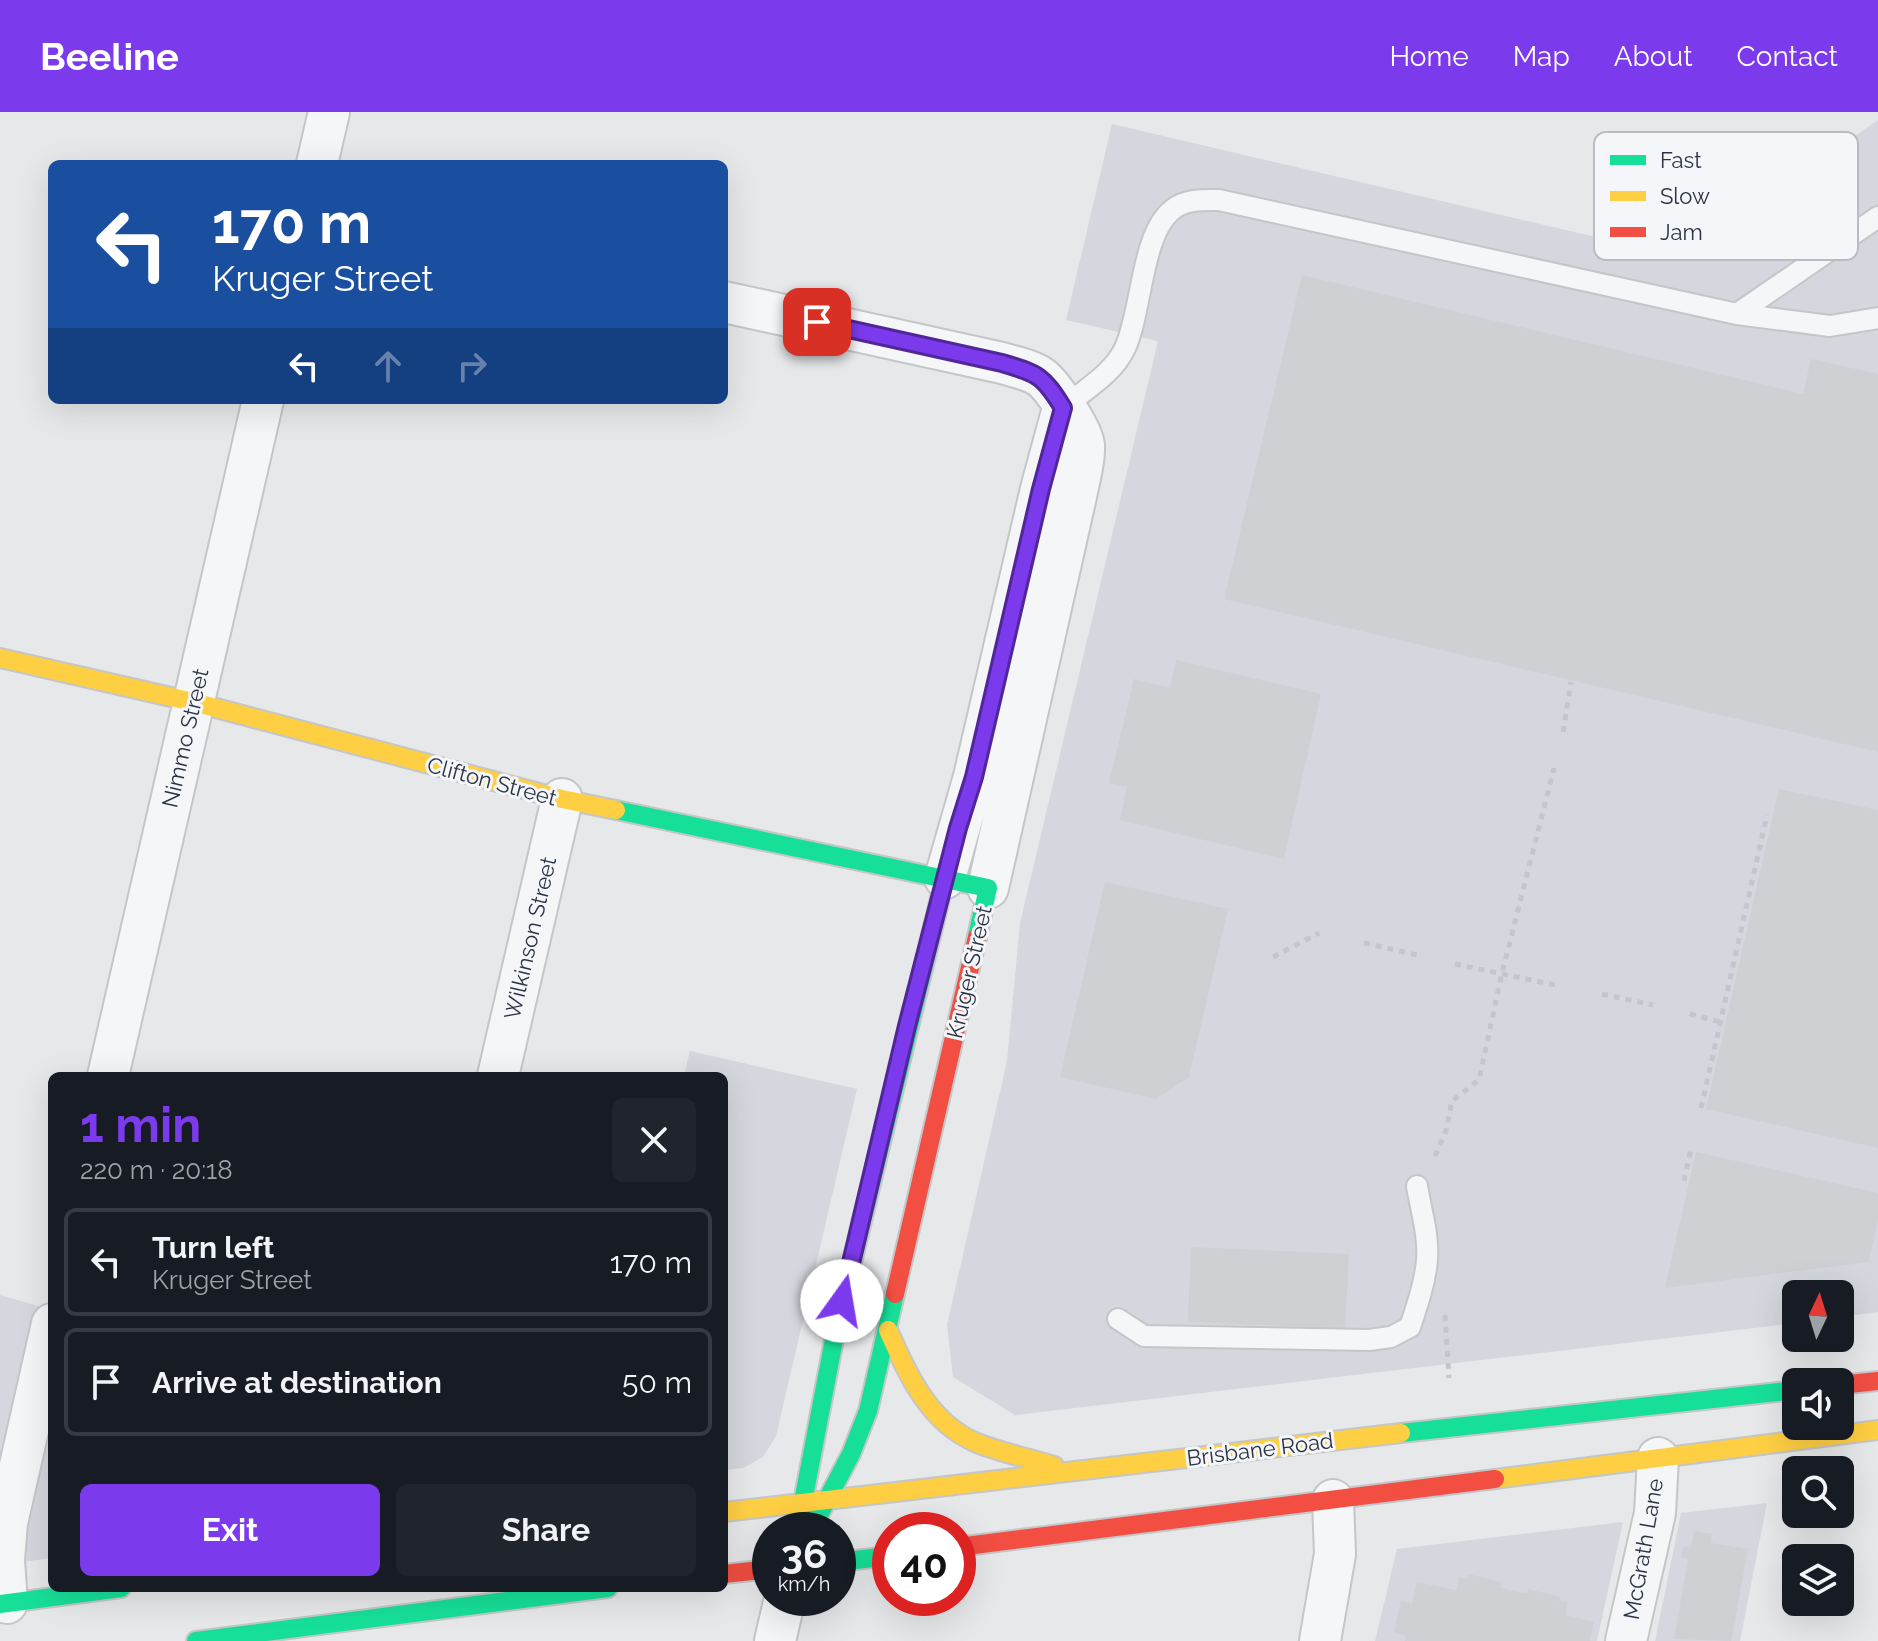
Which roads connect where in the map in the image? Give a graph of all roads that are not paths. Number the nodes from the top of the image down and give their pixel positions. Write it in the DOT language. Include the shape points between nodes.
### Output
graph roads {
  1 [pos="329,112"];
  2 [pos="318,160"];
  3 [pos="1878,217"];
  4 [pos="1858,231"];
  5 [pos="1815,260"];
  6 [pos="728,303"];
  7 [pos="1737,314"];
  8 [pos="1878,318"];
  9 [pos="262,404"];
  10 [pos="1063,408"];
  11 [pos="0,658"];
  12 [pos="193,702"];
  13 [pos="562,799"];
  14 [pos="945,878"];
  15 [pos="988,888"];
  16 [pos="109,1072"];
  17 [pos="499,1072"];
  18 [pos="889,1103"];
  19 [pos="937,1114"];
  20 [pos="1417,1186"];
  21 [pos="1118,1319"];
  22 [pos="888,1330"];
  23 [pos="48,1342"];
  24 [pos="1878,1381"];
  25 [pos="1854,1384"];
  26 [pos="1782,1392"];
  27 [pos="1878,1430"];
  28 [pos="1658,1458"];
  29 [pos="1071,1471"];
  30 [pos="827,1499"];
  31 [pos="1333,1500"];
  32 [pos="803,1502"];
  33 [pos="728,1511"];
  34 [pos="801,1512"];
  35 [pos="820,1512"];
  36 [pos="976,1545"];
  37 [pos="752,1571"];
  38 [pos="728,1574"];
  39 [pos="92,1592"];
  40 [pos="578,1592"];
  41 [pos="3,1604"];
  42 [pos="781,1616"];
  43 [pos="212,1640"];
  44 [pos="775,1641"];
  45 [pos="1320,1641"];
  46 [pos="1626,1641"];
  1 -- 2 [label="street"];
  3 -- 4 [label="lane"];
  5 -- 7 [label="lane"];
  6 -- 10 [label="street, Kruger Street" via="1002,363 1040,376"];
  7 -- 8 [label="lane" via="1830,326"];
  7 -- 10 [label="lane" via="1198,199 1173,208 1157,227 1125,348 1110,370"];
  9 -- 12 [label="street, Nimmo Street"];
  10 -- 14 [label="street, Kruger Street"];
  10 -- 15 [label="street, Kruger Street" via="1085,445"];
  11 -- 12 [label="main road, Clifton Street"];
  12 -- 13 [label="main road, Clifton Street"];
  12 -- 16 [label="street, Nimmo Street"];
  13 -- 14 [label="main road, Clifton Street"];
  13 -- 17 [label="street, Wilkinson Street"];
  14 -- 15 [label="main road, Clifton Street"];
  14 -- 18 [label="main road, Kruger Street"];
  15 -- 19 [label="main road, Kruger Street"];
  18 -- 19 [label="lane"];
  18 -- 32 [label="main road, Kruger Street" via="837,1324"];
  19 -- 22 [label="main road, Kruger Street"];
  20 -- 21 [label="lane" via="1427,1261 1410,1327 1391,1337 1144,1336"];
  22 -- 29 [label="main road" via="912,1381 950,1429 986,1446"];
  22 -- 30 [label="main road, Kruger Street" via="868,1411"];
  23 -- 41 [label="street" via="7,1523"];
  24 -- 25 [label="main road"];
  26 -- 29 [label="main road, Brisbane Road"];
  27 -- 28 [label="main road"];
  28 -- 31 [label="main road"];
  28 -- 46 [label="street, McGrath Lane" via="1655,1513"];
  29 -- 30 [label="main road, Brisbane Road"];
  30 -- 32 [label="main road, Brisbane Road"];
  30 -- 35 [label="main road, Kruger Street"];
  31 -- 36 [label="main road"];
  31 -- 45 [label="street" via="1335,1554"];
  32 -- 33 [label="main road, Brisbane Road"];
  32 -- 34 [label="main road, Kruger Street"];
  37 -- 38 [label="main road"];
  39 -- 41 [label="main road"];
  40 -- 43 [label="main road"];
  42 -- 44 [label="street"];
}
